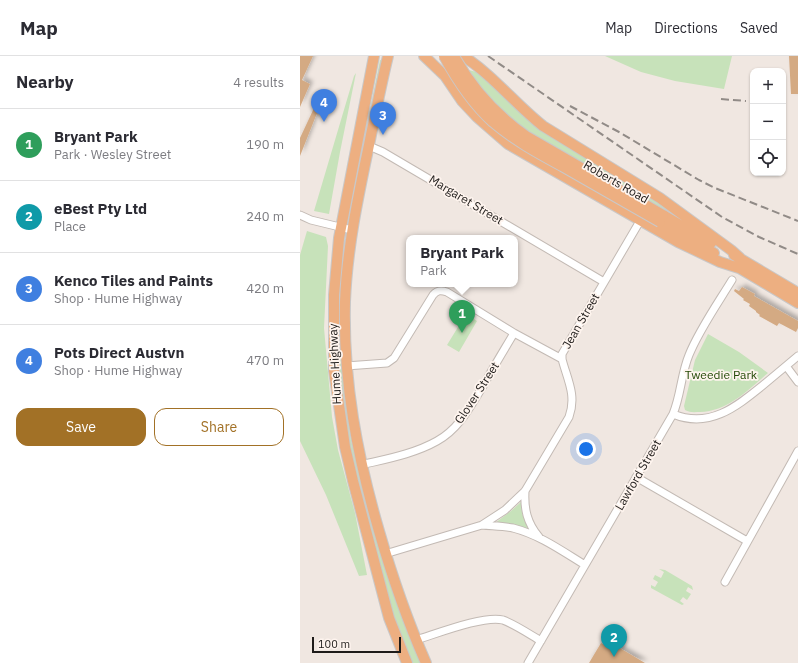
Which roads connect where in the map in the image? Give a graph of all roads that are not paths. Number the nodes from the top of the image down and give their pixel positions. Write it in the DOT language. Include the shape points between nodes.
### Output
graph roads {
  1 [pos="374,56"];
  2 [pos="424,56"];
  3 [pos="444,56"];
  4 [pos="454,56"];
  5 [pos="463,56"];
  6 [pos="389,58"];
  7 [pos="487,74"];
  8 [pos="452,86"];
  9 [pos="369,146"];
  10 [pos="300,215"];
  11 [pos="662,219"];
  12 [pos="640,221"];
  13 [pos="340,227"];
  14 [pos="352,230"];
  15 [pos="740,258"];
  16 [pos="742,269"];
  17 [pos="732,280"];
  18 [pos="604,282"];
  19 [pos="798,293"];
  20 [pos="798,303"];
  21 [pos="514,333"];
  22 [pos="798,356"];
  23 [pos="562,359"];
  24 [pos="346,366"];
  25 [pos="786,366"];
  26 [pos="798,382"];
  27 [pos="673,414"];
  28 [pos="798,450"];
  29 [pos="361,465"];
  30 [pos="636,477"];
  31 [pos="525,491"];
  32 [pos="482,525"];
  33 [pos="540,538"];
  34 [pos="747,541"];
  35 [pos="385,554"];
  36 [pos="586,565"];
  37 [pos="725,582"];
  38 [pos="416,640"];
  39 [pos="540,642"];
  40 [pos="407,663"];
  41 [pos="426,663"];
  42 [pos="528,663"];
  1 -- 13 [label="highway, Hume Highway"];
  2 -- 8 [label="highway" via="440,70"];
  3 -- 11 [label="highway, Roberts Road, bridge" via="474,101 504,130 529,147"];
  4 -- 11 [label="highway, Roberts Road, bridge" via="477,91 512,126"];
  5 -- 7 [label="highway"];
  6 -- 9 [label="highway, Hume Highway"];
  7 -- 8 [label="highway" via="470,67 457,67 451,75"];
  7 -- 15 [label="highway" via="543,126 660,198"];
  8 -- 12 [label="highway" via="476,117 508,144"];
  9 -- 14 [label="highway, Hume Highway"];
  9 -- 18 [label="street, Margaret Street" via="389,155"];
  10 -- 13 [label="street"];
  11 -- 15 [label="highway, Roberts Road"];
  11 -- 16 [label="highway, Roberts Road"];
  12 -- 16 [label="highway" via="695,251"];
  12 -- 18 [label="street, Jean Street"];
  13 -- 14 [label="street"];
  13 -- 40 [label="highway, Hume Highway" via="333,315 334,371 338,404 345,447 372,557 389,618"];
  14 -- 24 [label="highway, Hume Highway" via="345,303"];
  15 -- 19 [label="highway, Roberts Road"];
  16 -- 20 [label="highway, Roberts Road"];
  17 -- 27 [label="street, Lawford Street" via="691,349"];
  18 -- 23 [label="street, Jean Street" via="565,349"];
  21 -- 23 [label="street"];
  21 -- 24 [label="street" via="447,292 437,291 394,358 387,363"];
  21 -- 29 [label="street, Glover Street" via="468,411 450,432 436,442 419,449"];
  22 -- 25 [label="street"];
  23 -- 31 [label="street, Jean Street" via="572,397 571,410"];
  24 -- 29 [label="highway, Hume Highway"];
  25 -- 26 [label="street"];
  25 -- 27 [label="street" via="727,412 698,418"];
  27 -- 30 [label="street, Lawford Street"];
  28 -- 34 [label="street"];
  29 -- 35 [label="highway, Hume Highway"];
  30 -- 34 [label="street"];
  30 -- 36 [label="street, Lawford Street"];
  31 -- 32 [label="street, Jean Street" via="505,510"];
  31 -- 33 [label="street" via="527,519"];
  32 -- 33 [label="street" via="514,529"];
  32 -- 35 [label="street"];
  33 -- 36 [label="street"];
  34 -- 37 [label="street"];
  35 -- 38 [label="highway, Hume Highway"];
  36 -- 39 [label="street, Lawford Street"];
  38 -- 39 [label="street" via="483,620 495,619 508,623"];
  38 -- 41 [label="highway, Hume Highway"];
  39 -- 42 [label="street, Lawford Street"];
}
